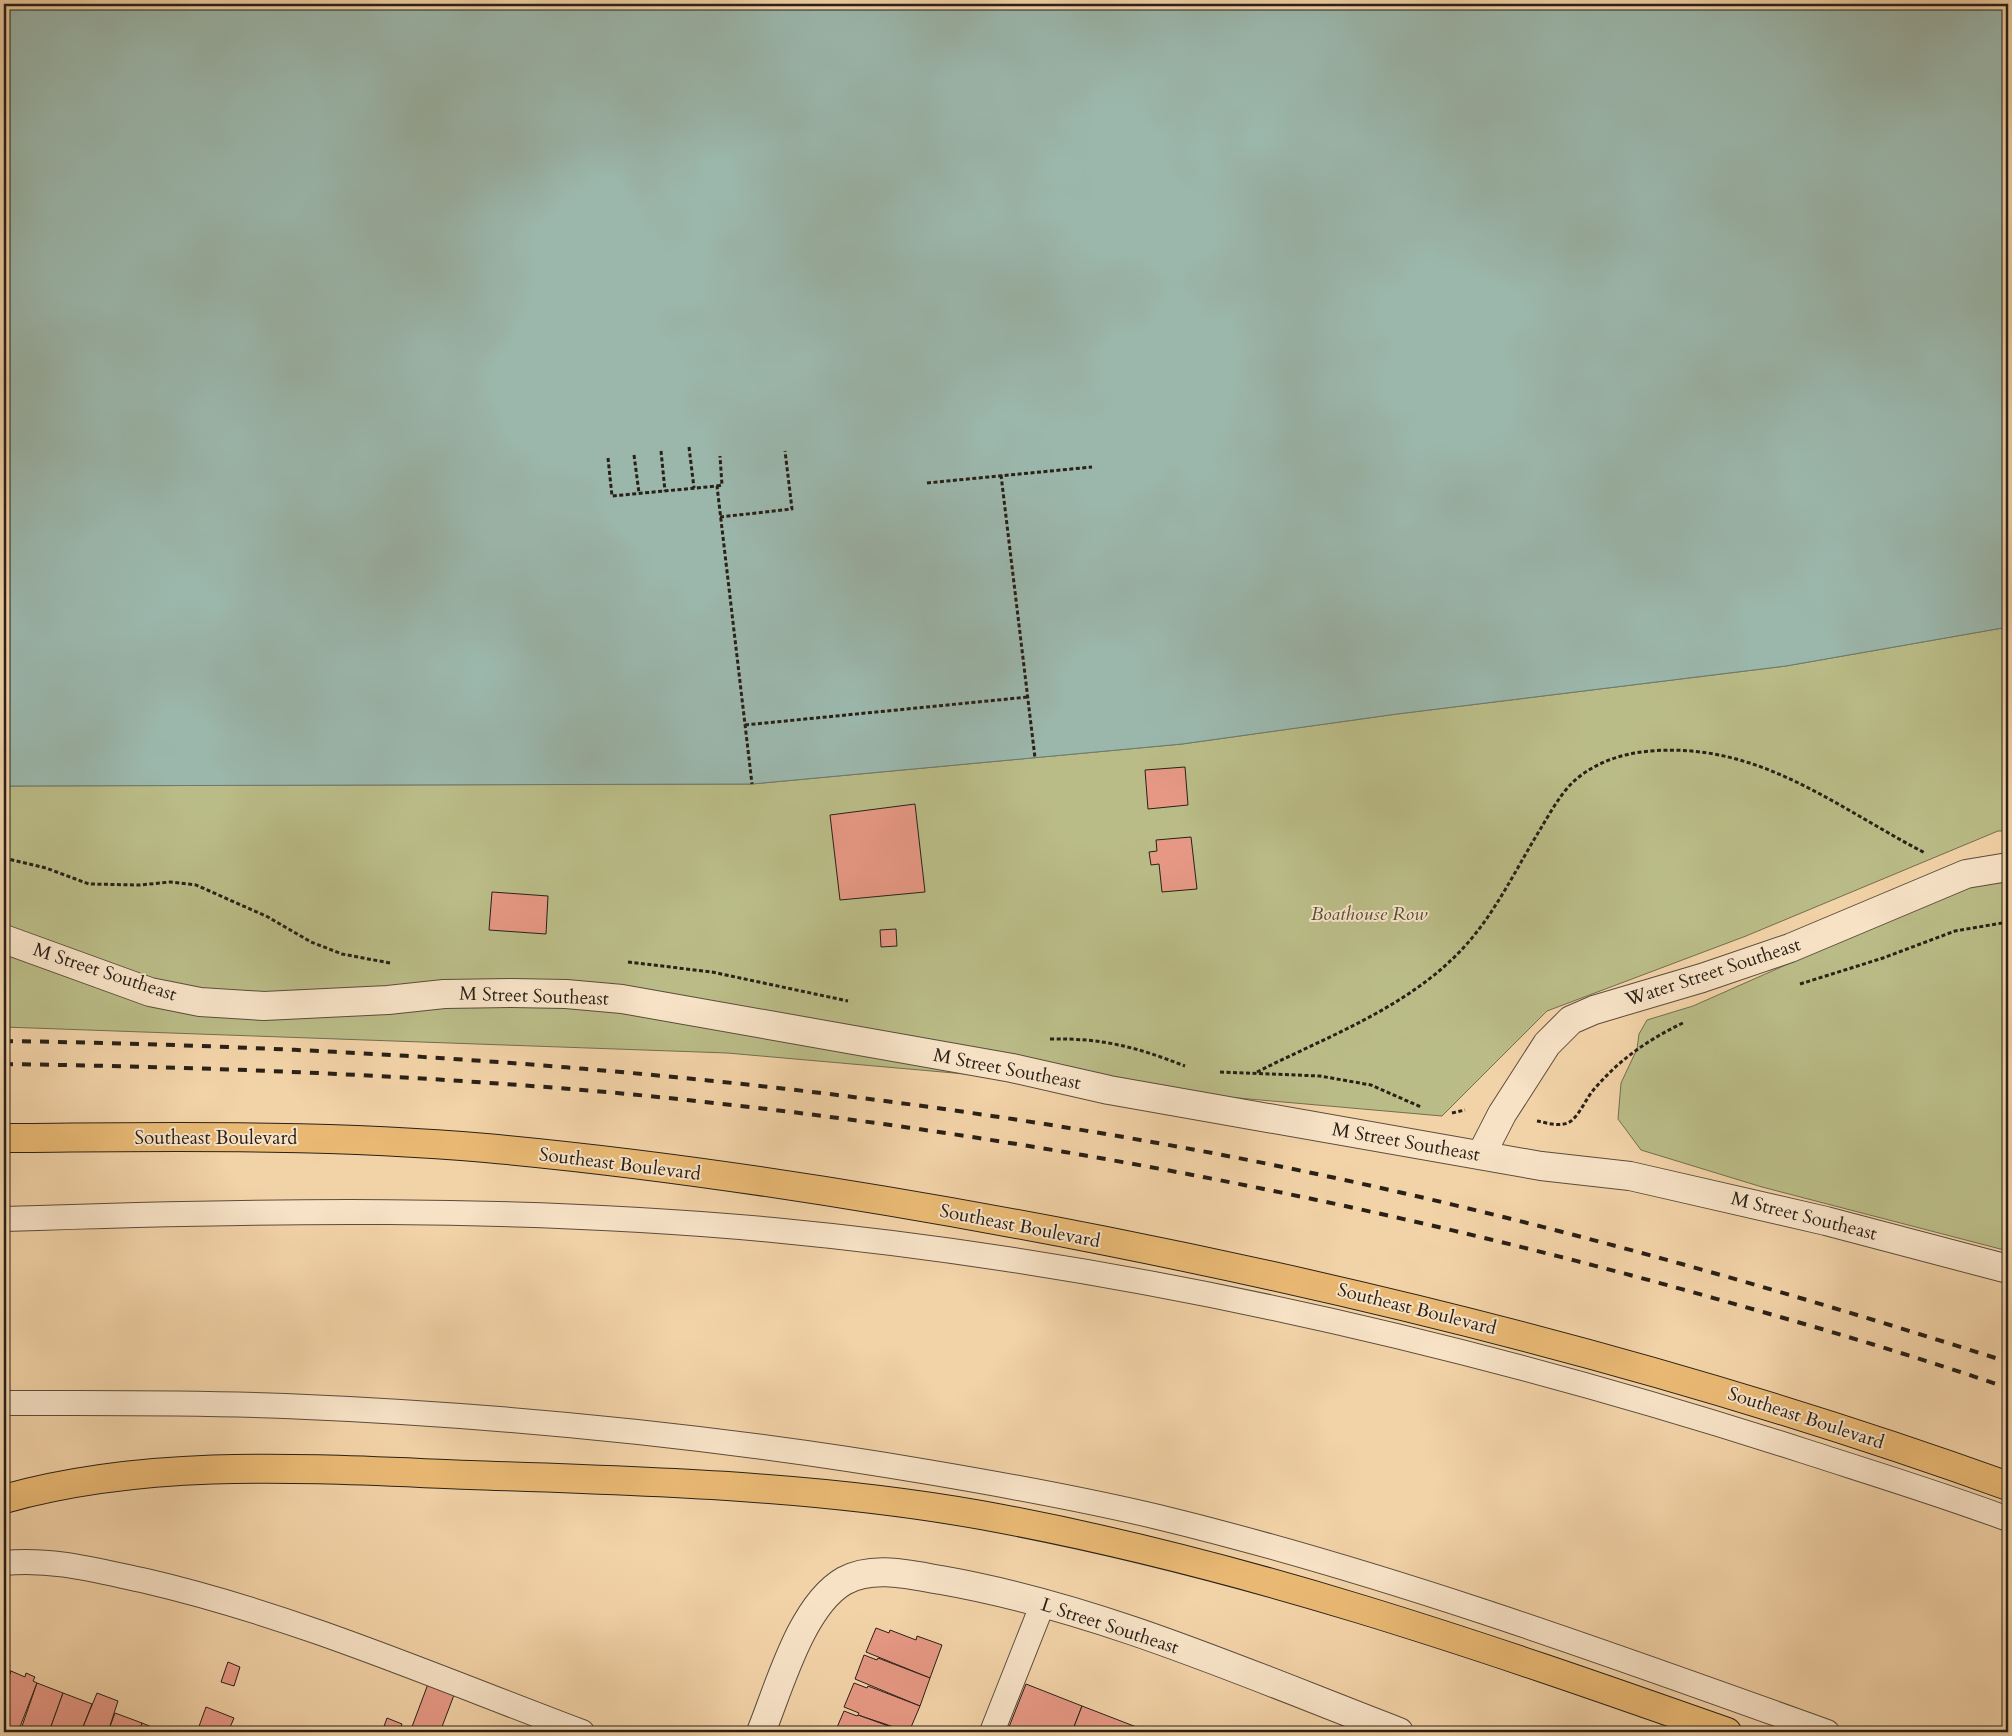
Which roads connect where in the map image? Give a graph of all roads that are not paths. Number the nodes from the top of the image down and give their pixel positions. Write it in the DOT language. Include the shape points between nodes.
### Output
graph roads {
  1 [pos="2008,867"];
  2 [pos="4,938"];
  3 [pos="4,1138"];
  4 [pos="1481,1155"];
  5 [pos="4,1220"];
  6 [pos="2008,1269"];
  7 [pos="4,1403"];
  8 [pos="2008,1486"];
  9 [pos="4,1499"];
  10 [pos="2008,1519"];
  11 [pos="4,1563"];
  12 [pos="1043,1603"];
  13 [pos="582,1732"];
  14 [pos="761,1732"];
  15 [pos="992,1732"];
  16 [pos="1399,1732"];
  17 [pos="1727,1732"];
  18 [pos="1826,1732"];
  1 -- 4 [label="street, Water Street Southeast" via="1966,874 1790,948 1594,1010 1572,1020 1548,1044 1502,1114"];
  2 -- 4 [label="street, M Street Southeast" via="150,992 200,1002 264,1006 444,994 512,993 622,999 1012,1068 1109,1090"];
  3 -- 8 [label="main road, Southeast Boulevard" via="315,1138 477,1148 697,1173 924,1208 1216,1264 1426,1310 1705,1386 1848,1430"];
  4 -- 6 [label="street, M Street Southeast" via="1630,1176 1826,1221"];
  5 -- 10 [label="lane" via="232,1213 580,1217 861,1239 1022,1262 1237,1300 1456,1350 1663,1407 1866,1470"];
  7 -- 18 [label="lane" via="249,1405 467,1417 778,1449 979,1481 1157,1517 1342,1568 1548,1635"];
  9 -- 17 [label="main road" via="107,1477 178,1471 319,1470 688,1484 838,1495 905,1504 1047,1528 1261,1578 1440,1633"];
  11 -- 13 [label="lane" via="35,1561 74,1565 230,1603 301,1626"];
  12 -- 14 [label="street, L Street Southeast" via="958,1583 896,1573 874,1573 845,1581 808,1620"];
  12 -- 15 [label="lane"];
  12 -- 16 [label="street, L Street Southeast" via="1168,1643"];
}
